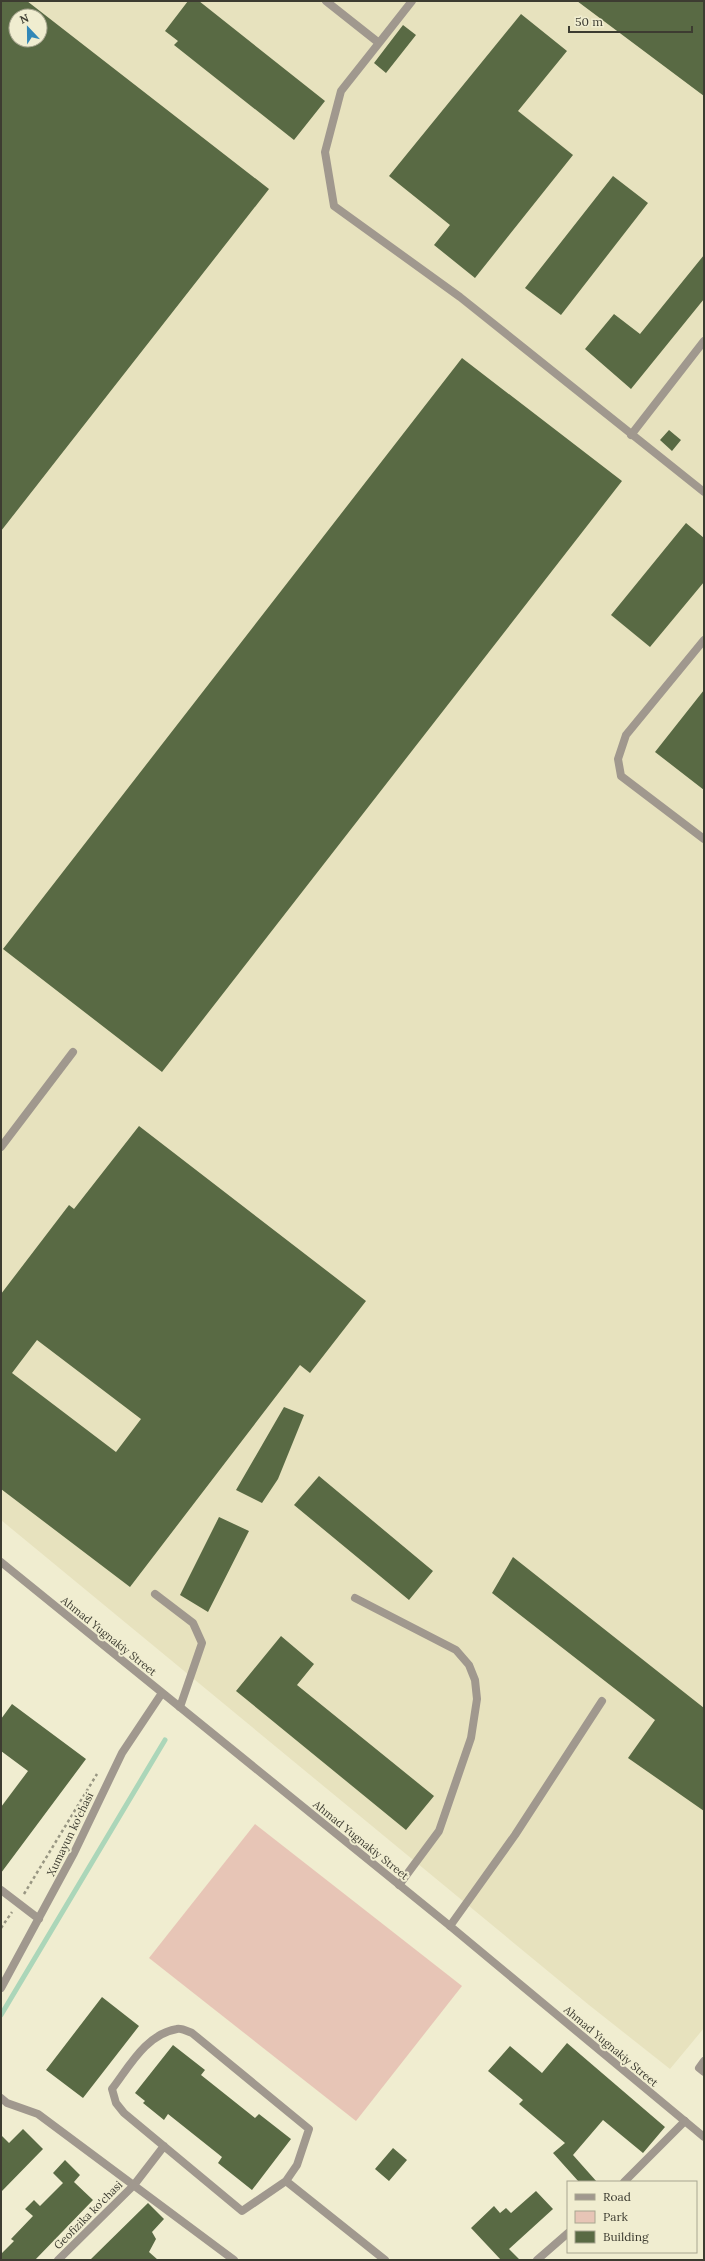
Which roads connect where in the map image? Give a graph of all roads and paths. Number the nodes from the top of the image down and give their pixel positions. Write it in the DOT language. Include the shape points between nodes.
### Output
graph roads {
  1 [pos="326,1"];
  2 [pos="412,1"];
  3 [pos="379,43"];
  4 [pos="704,341"];
  5 [pos="631,435"];
  6 [pos="704,492"];
  7 [pos="704,640"];
  8 [pos="704,839"];
  9 [pos="72,1052"];
  10 [pos="1,1147"];
  11 [pos="1,1562"];
  12 [pos="155,1594"];
  13 [pos="355,1598"];
  14 [pos="162,1693"];
  15 [pos="602,1701"];
  16 [pos="180,1707"];
  17 [pos="97,1773"];
  18 [pos="399,1885"];
  19 [pos="1,1890"];
  20 [pos="18,1903"];
  21 [pos="39,1919"];
  22 [pos="450,1926"];
  23 [pos="1,1928"];
  24 [pos="1,1988"];
  25 [pos="704,2061"];
  26 [pos="704,2072"];
  27 [pos="1,2098"];
  28 [pos="685,2121"];
  29 [pos="704,2137"];
  30 [pos="164,2146"];
  31 [pos="286,2181"];
  32 [pos="625,2181"];
  33 [pos="134,2185"];
  34 [pos="567,2235"];
  35 [pos="58,2260"];
  36 [pos="234,2260"];
  37 [pos="385,2260"];
  38 [pos="537,2260"];
  1 -- 3 [label="street"];
  2 -- 3 [label="street"];
  3 -- 5 [label="street" via="341,91 325,152 334,206 460,297"];
  4 -- 5 [label="street"];
  5 -- 6 [label="street"];
  7 -- 8 [label="street" via="626,735 618,759 621,776"];
  9 -- 10 [label="street"];
  11 -- 14 [label="street, Ahmad Yugnakiy Street"];
  12 -- 16 [label="street" via="193,1623 202,1643"];
  13 -- 18 [label="street" via="456,1650 468,1665 475,1680 477,1699 471,1738 439,1831"];
  14 -- 16 [label="street, Ahmad Yugnakiy Street"];
  14 -- 21 [label="street, Xumayun ko'chasi" via="122,1753"];
  15 -- 22 [label="street" via="515,1835"];
  16 -- 18 [label="street, Ahmad Yugnakiy Street"];
  17 -- 20 [label="path"];
  18 -- 22 [label="street, Ahmad Yugnakiy Street"];
  19 -- 20 [label="street"];
  20 -- 21 [label="street"];
  20 -- 23 [label="path"];
  21 -- 24 [label="street, Xumayun ko'chasi"];
  22 -- 28 [label="street, Ahmad Yugnakiy Street"];
  25 -- 26 [label="street" via="699,2068"];
  27 -- 33 [label="street" via="7,2103 38,2114"];
  28 -- 29 [label="street, Ahmad Yugnakiy Street"];
  28 -- 32 [label="street"];
  30 -- 31 [label="street" via="242,2211"];
  30 -- 31 [label="street" via="124,2113 116,2103 112,2089 140,2051 158,2036 178,2028 192,2033 309,2129 297,2165"];
  30 -- 33 [label="street, Geofizika ko'chasi"];
  31 -- 37 [label="street"];
  33 -- 35 [label="street, Geofizika ko'chasi"];
  33 -- 36 [label="street"];
  34 -- 38 [label="street"];
}
